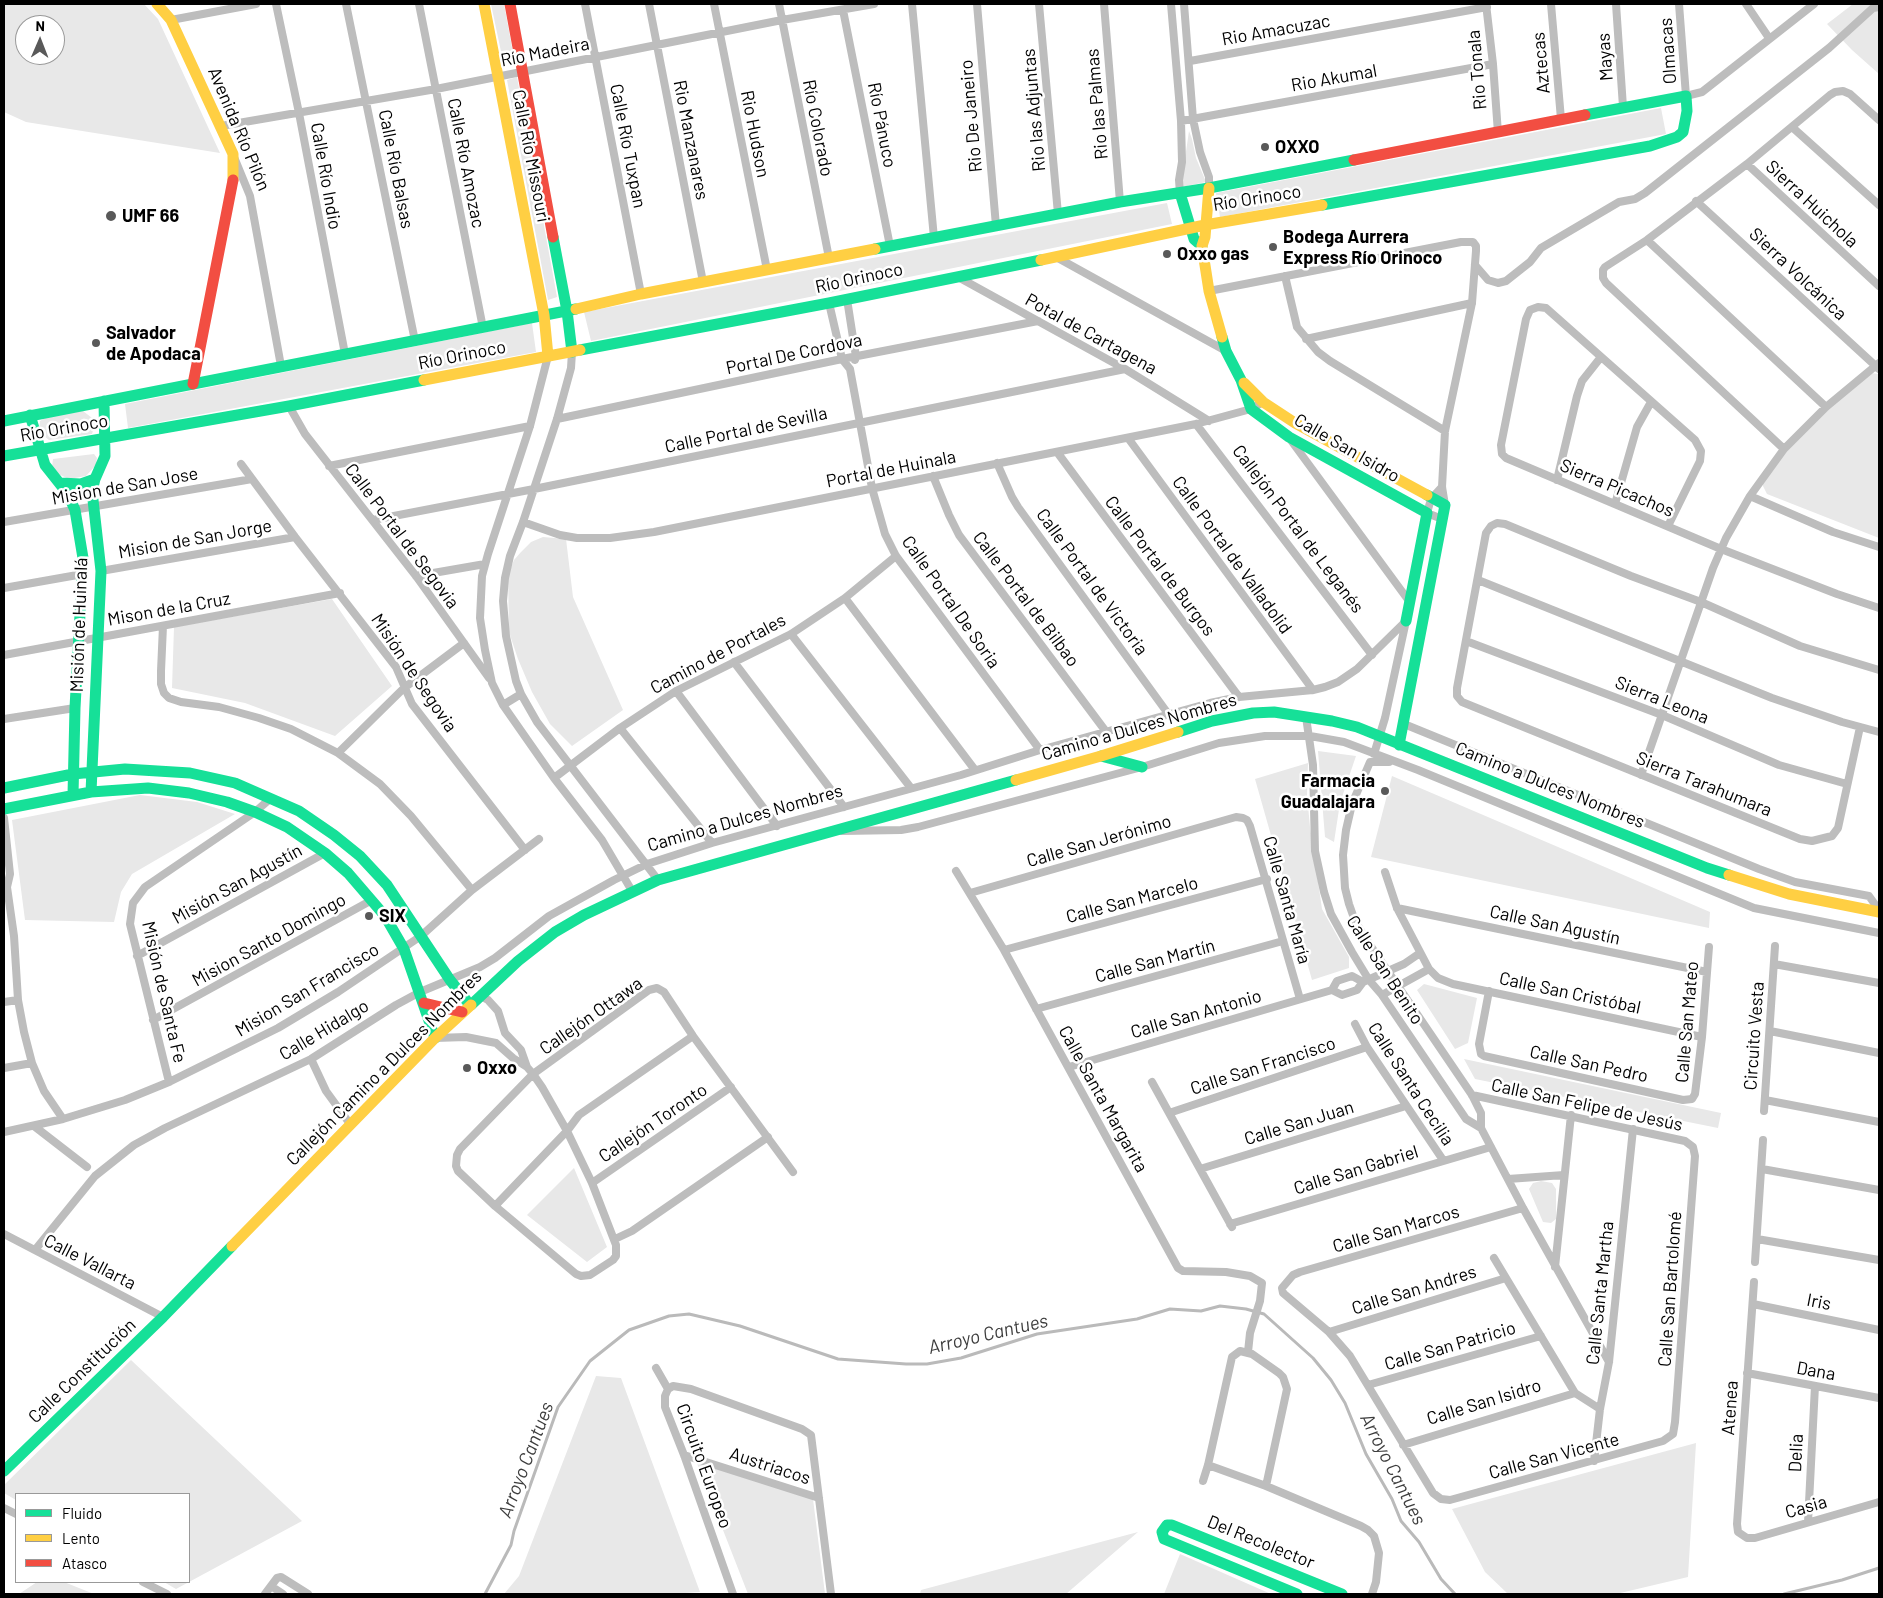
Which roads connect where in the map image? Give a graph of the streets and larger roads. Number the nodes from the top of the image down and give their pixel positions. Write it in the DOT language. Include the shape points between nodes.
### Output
graph roads {
  1 [pos="157,4"];
  2 [pos="256,4"];
  3 [pos="276,4"];
  4 [pos="346,4"];
  5 [pos="420,4"];
  6 [pos="484,4"];
  7 [pos="510,4"];
  8 [pos="585,4"];
  9 [pos="649,4"];
  10 [pos="714,4"];
  11 [pos="779,4"];
  12 [pos="874,4"];
  13 [pos="912,4"];
  14 [pos="977,4"];
  15 [pos="1039,4"];
  16 [pos="1104,4"];
  17 [pos="1171,4"];
  18 [pos="1184,4"];
  19 [pos="1551,4"];
  20 [pos="1616,4"];
  21 [pos="1679,4"];
  22 [pos="1746,4"];
  23 [pos="1814,4"];
  24 [pos="1487,6"];
  25 [pos="1879,6"];
  26 [pos="843,10"];
  27 [pos="171,20"];
  28 [pos="782,20"];
  29 [pos="720,33"];
  30 [pos="1769,38"];
  31 [pos="657,45"];
  32 [pos="595,57"];
  33 [pos="1190,61"];
  34 [pos="1493,64"];
  35 [pos="523,71"];
  36 [pos="498,76"];
  37 [pos="436,89"];
  38 [pos="1686,96"];
  39 [pos="367,101"];
  40 [pos="1624,107"];
  41 [pos="299,113"];
  42 [pos="1193,119"];
  43 [pos="1562,119"];
  44 [pos="1879,120"];
  45 [pos="1181,121"];
  46 [pos="220,126"];
  47 [pos="1792,127"];
  48 [pos="1498,133"];
  49 [pos="233,154"];
  50 [pos="1747,164"];
  51 [pos="1209,188"];
  52 [pos="1180,193"];
  53 [pos="1696,201"];
  54 [pos="1120,202"];
  55 [pos="1879,205"];
  56 [pos="1058,214"];
  57 [pos="1205,225"];
  58 [pos="996,226"];
  59 [pos="1190,228"];
  60 [pos="934,238"];
  61 [pos="1647,240"];
  62 [pos="890,246"];
  63 [pos="1202,246"];
  64 [pos="1056,257"];
  65 [pos="829,258"];
  66 [pos="1475,265"];
  67 [pos="767,270"];
  68 [pos="956,276"];
  69 [pos="1285,276"];
  70 [pos="704,282"];
  71 [pos="1879,286"];
  72 [pos="1209,291"];
  73 [pos="641,294"];
  74 [pos="847,299"];
  75 [pos="829,303"];
  76 [pos="1472,303"];
  77 [pos="567,311"];
  78 [pos="544,315"];
  79 [pos="1038,321"];
  80 [pos="483,328"];
  81 [pos="1306,339"];
  82 [pos="415,341"];
  83 [pos="1226,351"];
  84 [pos="572,352"];
  85 [pos="345,354"];
  86 [pos="548,356"];
  87 [pos="856,356"];
  88 [pos="1601,357"];
  89 [pos="842,359"];
  90 [pos="281,366"];
  91 [pos="1878,366"];
  92 [pos="850,368"];
  93 [pos="1125,369"];
  94 [pos="1241,380"];
  95 [pos="193,384"];
  96 [pos="104,401"];
  97 [pos="1263,402"];
  98 [pos="1651,402"];
  99 [pos="289,406"];
  100 [pos="1826,407"];
  101 [pos="1251,409"];
  102 [pos="30,415"];
  103 [pos="557,420"];
  104 [pos="4,421"];
  105 [pos="1209,421"];
  106 [pos="860,422"];
  107 [pos="1196,424"];
  108 [pos="530,426"];
  109 [pos="1445,431"];
  110 [pos="1288,437"];
  111 [pos="1128,438"];
  112 [pos="106,439"];
  113 [pos="1784,449"];
  114 [pos="40,450"];
  115 [pos="1057,452"];
  116 [pos="4,456"];
  117 [pos="997,463"];
  118 [pos="241,464"];
  119 [pos="330,466"];
  120 [pos="933,476"];
  121 [pos="95,479"];
  122 [pos="252,479"];
  123 [pos="1557,480"];
  124 [pos="60,483"];
  125 [pos="1442,487"];
  126 [pos="872,488"];
  127 [pos="534,490"];
  128 [pos="509,493"];
  129 [pos="1750,496"];
  130 [pos="1431,499"];
  131 [pos="1615,504"];
  132 [pos="1445,505"];
  133 [pos="93,507"];
  134 [pos="75,510"];
  135 [pos="1427,513"];
  136 [pos="1442,519"];
  137 [pos="373,520"];
  138 [pos="4,522"];
  139 [pos="523,522"];
  140 [pos="1668,526"];
  141 [pos="295,537"];
  142 [pos="1879,547"];
  143 [pos="1721,549"];
  144 [pos="896,556"];
  145 [pos="485,564"];
  146 [pos="101,571"];
  147 [pos="83,574"];
  148 [pos="416,576"];
  149 [pos="1478,580"];
  150 [pos="4,588"];
  151 [pos="340,593"];
  152 [pos="845,598"];
  153 [pos="1409,601"];
  154 [pos="1700,602"];
  155 [pos="1879,608"];
  156 [pos="1406,621"];
  157 [pos="163,626"];
  158 [pos="791,634"];
  159 [pos="99,637"];
  160 [pos="78,641"];
  161 [pos="1466,641"];
  162 [pos="464,644"];
  163 [pos="4,655"];
  164 [pos="1372,655"];
  165 [pos="1680,660"];
  166 [pos="734,662"];
  167 [pos="1879,670"];
  168 [pos="492,683"];
  169 [pos="404,688"];
  170 [pos="1313,690"];
  171 [pos="676,691"];
  172 [pos="521,694"];
  173 [pos="1239,697"];
  174 [pos="502,705"];
  175 [pos="75,708"];
  176 [pos="1169,715"];
  177 [pos="1662,715"];
  178 [pos="1306,717"];
  179 [pos="4,719"];
  180 [pos="1404,724"];
  181 [pos="1860,727"];
  182 [pos="620,728"];
  183 [pos="1879,732"];
  184 [pos="1107,733"];
  185 [pos="1310,736"];
  186 [pos="1380,737"];
  187 [pos="1399,745"];
  188 [pos="1040,750"];
  189 [pos="338,754"];
  190 [pos="1374,754"];
  191 [pos="1101,756"];
  192 [pos="1394,762"];
  193 [pos="570,766"];
  194 [pos="1142,767"];
  195 [pos="975,770"];
  196 [pos="91,772"];
  197 [pos="73,774"];
  198 [pos="1641,775"];
  199 [pos="554,778"];
  200 [pos="1848,784"];
  201 [pos="4,788"];
  202 [pos="910,788"];
  203 [pos="90,792"];
  204 [pos="73,795"];
  205 [pos="271,798"];
  206 [pos="844,807"];
  207 [pos="4,809"];
  208 [pos="255,812"];
  209 [pos="1236,817"];
  210 [pos="4,818"];
  211 [pos="777,826"];
  212 [pos="828,832"];
  213 [pos="539,839"];
  214 [pos="712,843"];
  215 [pos="525,850"];
  216 [pos="325,852"];
  217 [pos="646,864"];
  218 [pos="956,871"];
  219 [pos="1385,872"];
  220 [pos="7,874"];
  221 [pos="624,874"];
  222 [pos="1267,879"];
  223 [pos="658,880"];
  224 [pos="5,885"];
  225 [pos="472,890"];
  226 [pos="632,891"];
  227 [pos="970,893"];
  228 [pos="372,900"];
  229 [pos="1397,908"];
  230 [pos="1879,911"];
  231 [pos="1879,933"];
  232 [pos="14,936"];
  233 [pos="421,936"];
  234 [pos="4,938"];
  235 [pos="1283,941"];
  236 [pos="1775,946"];
  237 [pos="1709,947"];
  238 [pos="404,949"];
  239 [pos="1004,950"];
  240 [pos="1420,953"];
  241 [pos="137,956"];
  242 [pos="1774,964"];
  243 [pos="1387,972"];
  244 [pos="1432,972"];
  245 [pos="1707,972"];
  246 [pos="450,980"];
  247 [pos="1366,981"];
  248 [pos="1879,983"];
  249 [pos="1398,986"];
  250 [pos="1332,990"];
  251 [pos="1489,991"];
  252 [pos="420,992"];
  253 [pos="481,996"];
  254 [pos="1382,996"];
  255 [pos="1300,999"];
  256 [pos="18,1000"];
  257 [pos="4,1002"];
  258 [pos="424,1003"];
  259 [pos="466,1009"];
  260 [pos="1036,1009"];
  261 [pos="153,1020"];
  262 [pos="1355,1024"];
  263 [pos="1770,1032"];
  264 [pos="505,1033"];
  265 [pos="693,1036"];
  266 [pos="1702,1037"];
  267 [pos="435,1038"];
  268 [pos="496,1043"];
  269 [pos="1367,1047"];
  270 [pos="1879,1053"];
  271 [pos="311,1059"];
  272 [pos="32,1063"];
  273 [pos="527,1067"];
  274 [pos="1069,1067"];
  275 [pos="4,1068"];
  276 [pos="533,1074"];
  277 [pos="169,1082"];
  278 [pos="1152,1082"];
  279 [pos="731,1088"];
  280 [pos="1472,1095"];
  281 [pos="1692,1099"];
  282 [pos="1765,1100"];
  283 [pos="1406,1106"];
  284 [pos="1764,1111"];
  285 [pos="1169,1112"];
  286 [pos="1571,1115"];
  287 [pos="63,1119"];
  288 [pos="1879,1122"];
  289 [pos="350,1124"];
  290 [pos="34,1126"];
  291 [pos="1481,1128"];
  292 [pos="1633,1129"];
  293 [pos="567,1131"];
  294 [pos="4,1132"];
  295 [pos="768,1137"];
  296 [pos="1763,1140"];
  297 [pos="1693,1146"];
  298 [pos="1491,1147"];
  299 [pos="1443,1160"];
  300 [pos="87,1167"];
  301 [pos="1200,1169"];
  302 [pos="1762,1169"];
  303 [pos="793,1172"];
  304 [pos="1564,1175"];
  305 [pos="1508,1178"];
  306 [pos="592,1183"];
  307 [pos="1879,1190"];
  308 [pos="496,1206"];
  309 [pos="1523,1208"];
  310 [pos="4,1234"];
  311 [pos="615,1239"];
  312 [pos="1757,1239"];
  313 [pos="35,1250"];
  314 [pos="1494,1258"];
  315 [pos="1879,1260"];
  316 [pos="1755,1262"];
  317 [pos="1555,1267"];
  318 [pos="1506,1278"];
  319 [pos="1754,1282"];
  320 [pos="1753,1304"];
  321 [pos="163,1317"];
  322 [pos="1879,1330"];
  323 [pos="1329,1332"];
  324 [pos="1541,1336"];
  325 [pos="1248,1352"];
  326 [pos="1609,1362"];
  327 [pos="656,1368"];
  328 [pos="1747,1373"];
  329 [pos="1368,1385"];
  330 [pos="1815,1386"];
  331 [pos="668,1389"];
  332 [pos="1575,1393"];
  333 [pos="1879,1398"];
  334 [pos="1600,1409"];
  335 [pos="1673,1434"];
  336 [pos="1403,1445"];
  337 [pos="684,1454"];
  338 [pos="1594,1460"];
  339 [pos="1208,1465"];
  340 [pos="4,1471"];
  341 [pos="1203,1480"];
  342 [pos="1266,1486"];
  343 [pos="819,1498"];
  344 [pos="1879,1502"];
  345 [pos="1808,1522"];
  346 [pos="1741,1535"];
  347 [pos="145,1583"];
  348 [pos="271,1586"];
  349 [pos="166,1594"];
  350 [pos="264,1594"];
  351 [pos="283,1594"];
  352 [pos="308,1594"];
  353 [pos="733,1594"];
  354 [pos="831,1594"];
  355 [pos="1297,1594"];
  356 [pos="1342,1594"];
  357 [pos="1372,1594"];
  1 -- 27 [label="street, Avenida Río Pilón"];
  2 -- 27 [label="street"];
  3 -- 41 [label="street, Calle Río Indio"];
  4 -- 39 [label="street, Calle Río Balsas"];
  5 -- 37 [label="street, Calle Río Amozac"];
  6 -- 36 [label="street, Calle Río Missouri"];
  7 -- 35 [label="street, Calle Río Missouri"];
  8 -- 32 [label="street, Calle Río Tuxpan"];
  9 -- 31 [label="street, Rio Manzanares"];
  10 -- 29 [label="street, Rio Hudson"];
  11 -- 28 [label="street, Río Colorado"];
  12 -- 26 [label="street, Río Madeira"];
  13 -- 60 [label="street"];
  14 -- 58 [label="street, Rio De Janeiro"];
  15 -- 56 [label="street, Rio las Adjuntas"];
  16 -- 54 [label="street, Rio las Palmas"];
  17 -- 45 [label="street"];
  18 -- 33 [label="street"];
  19 -- 43 [label="street, Aztecas"];
  20 -- 40 [label="street, Mayas"];
  21 -- 38 [label="street, Olmacas"];
  22 -- 30 [label="street"];
  23 -- 30 [label="street, Río Orinoco"];
  24 -- 33 [label="street, Rio Amacuzac"];
  24 -- 34 [label="street, Rio Tonala"];
  25 -- 66 [label="street" via="1645,193 1619,202 1541,248 1530,262 1506,280 1498,283 1488,280"];
  26 -- 28 [label="street, Río Madeira"];
  26 -- 62 [label="street, Río Pánuco"];
  27 -- 46 [label="street, Avenida Río Pilón"];
  28 -- 29 [label="street, Río Madeira"];
  28 -- 65 [label="street, Río Colorado"];
  29 -- 31 [label="street, Río Madeira"];
  29 -- 67 [label="street, Rio Hudson"];
  30 -- 38 [label="street, Río Orinoco" via="1702,92"];
  31 -- 32 [label="street, Río Madeira"];
  31 -- 70 [label="street, Rio Manzanares"];
  32 -- 35 [label="street, Río Madeira"];
  32 -- 73 [label="street, Calle Río Tuxpan"];
  33 -- 42 [label="street"];
  34 -- 42 [label="street, Rio Akumal"];
  34 -- 48 [label="street, Rio Tonala"];
  35 -- 36 [label="street, Río Madeira"];
  35 -- 77 [label="street, Calle Río Missouri"];
  36 -- 37 [label="street, Río Madeira"];
  36 -- 78 [label="street, Calle Río Missouri"];
  37 -- 39 [label="street, Río Madeira"];
  37 -- 80 [label="street, Calle Río Amozac"];
  38 -- 40 [label="street, Río Orinoco"];
  38 -- 57 [label="street, Río Orinoco" via="1683,132 1665,142"];
  39 -- 41 [label="street, Río Madeira"];
  39 -- 82 [label="street, Calle Río Balsas"];
  40 -- 43 [label="street, Río Orinoco"];
  41 -- 46 [label="street, Río Madeira"];
  41 -- 85 [label="street, Calle Río Indio"];
  42 -- 45 [label="street, Rio Akumal"];
  42 -- 51 [label="street"];
  43 -- 48 [label="street, Río Orinoco"];
  44 -- 47 [label="street" via="1856,98 1843,91 1830,95"];
  45 -- 52 [label="street"];
  46 -- 49 [label="street, Avenida Río Pilón"];
  47 -- 50 [label="street"];
  47 -- 55 [label="street"];
  48 -- 51 [label="street, Río Orinoco"];
  49 -- 90 [label="street, Avenida Río Pilón" via="250,196"];
  49 -- 95 [label="street" via="223,235"];
  50 -- 53 [label="street"];
  50 -- 71 [label="street, Sierra Huichola"];
  51 -- 52 [label="street, Río Orinoco"];
  51 -- 57 [label="street"];
  52 -- 54 [label="street, Río Orinoco"];
  52 -- 59 [label="street"];
  53 -- 61 [label="street"];
  53 -- 91 [label="street, Sierra Volcánica"];
  54 -- 56 [label="street, Río Orinoco"];
  56 -- 58 [label="street, Río Orinoco"];
  57 -- 59 [label="street, Río Orinoco"];
  57 -- 63 [label="street"];
  58 -- 60 [label="street, Río Orinoco"];
  59 -- 63 [label="street" via="1194,239"];
  59 -- 64 [label="street, Río Orinoco"];
  60 -- 62 [label="street, Río Orinoco"];
  61 -- 100 [label="street"];
  61 -- 113 [label="street" via="1605,267 1603,278"];
  62 -- 65 [label="street, Río Orinoco"];
  63 -- 72 [label="street"];
  64 -- 68 [label="street, Río Orinoco"];
  64 -- 83 [label="street"];
  65 -- 67 [label="street, Río Orinoco"];
  66 -- 69 [label="street" via="1476,246 1469,241"];
  66 -- 76 [label="street"];
  67 -- 70 [label="street, Río Orinoco"];
  68 -- 74 [label="street, Río Orinoco"];
  68 -- 79 [label="street, Potal de Cartagena"];
  69 -- 72 [label="street"];
  69 -- 81 [label="street" via="1297,327"];
  70 -- 73 [label="street, Río Orinoco"];
  72 -- 83 [label="street"];
  73 -- 77 [label="street, Río Orinoco"];
  74 -- 75 [label="street, Río Orinoco"];
  74 -- 87 [label="street"];
  75 -- 84 [label="street, Río Orinoco"];
  75 -- 89 [label="street"];
  76 -- 81 [label="street"];
  76 -- 109 [label="street"];
  77 -- 78 [label="street, Río Orinoco"];
  77 -- 84 [label="street, Calle Río Missouri"];
  78 -- 80 [label="street, Río Orinoco"];
  78 -- 86 [label="street, Calle Río Missouri"];
  79 -- 87 [label="street, Portal De Cordova"];
  79 -- 93 [label="street, Potal de Cartagena"];
  80 -- 82 [label="street, Río Orinoco"];
  81 -- 109 [label="street" via="1330,362"];
  82 -- 85 [label="street, Río Orinoco"];
  83 -- 94 [label="street"];
  84 -- 86 [label="street, Río Orinoco"];
  84 -- 103 [label="street"];
  85 -- 90 [label="street, Río Orinoco"];
  86 -- 99 [label="street, Río Orinoco"];
  86 -- 108 [label="street, Calle Portal de Segovia"];
  87 -- 89 [label="street, Portal De Cordova"];
  87 -- 92 [label="street"];
  88 -- 98 [label="street"];
  88 -- 123 [label="street" via="1582,381"];
  88 -- 123 [label="street, Sierra Picachos" via="1546,308 1538,306 1530,310 1501,446 1502,454"];
  89 -- 92 [label="street"];
  89 -- 103 [label="street, Portal De Cordova"];
  90 -- 95 [label="street, Río Orinoco"];
  91 -- 100 [label="street"];
  92 -- 106 [label="street, Calle Portal De Soria"];
  93 -- 105 [label="street, Potal de Cartagena"];
  93 -- 106 [label="street, Calle Portal de Sevilla"];
  94 -- 97 [label="street, Calle San Isidro"];
  94 -- 101 [label="street"];
  95 -- 96 [label="street, Río Orinoco"];
  96 -- 102 [label="street, Río Orinoco"];
  96 -- 112 [label="street, Misión de Huinalá"];
  97 -- 101 [label="street, Portal de Huinala"];
  97 -- 130 [label="street, Calle San Isidro"];
  98 -- 131 [label="street" via="1637,426"];
  98 -- 140 [label="street" via="1695,440 1701,451 1700,461"];
  99 -- 112 [label="street, Río Orinoco"];
  99 -- 119 [label="street, Calle Portal de Segovia" via="305,434"];
  100 -- 113 [label="street"];
  101 -- 105 [label="street, Portal de Huinala"];
  101 -- 110 [label="street, Calle San Isidro"];
  102 -- 104 [label="street, Río Orinoco"];
  102 -- 114 [label="street, Misión de Huinalá"];
  103 -- 127 [label="street"];
  105 -- 107 [label="street, Portal de Huinala"];
  106 -- 126 [label="street, Calle Portal De Soria"];
  106 -- 127 [label="street, Calle Portal de Sevilla"];
  107 -- 111 [label="street, Portal de Huinala"];
  107 -- 164 [label="street, Callejón Portal de Leganés"];
  108 -- 119 [label="street"];
  108 -- 128 [label="street, Calle Portal de Segovia"];
  109 -- 125 [label="street"];
  110 -- 135 [label="street, Calle San Isidro"];
  110 -- 153 [label="street"];
  111 -- 115 [label="street, Portal de Huinala"];
  111 -- 170 [label="street, Calle Portal de Valladolid"];
  112 -- 114 [label="street, Río Orinoco"];
  112 -- 121 [label="street, Misión de Huinalá" via="105,456"];
  113 -- 129 [label="street"];
  114 -- 116 [label="street, Río Orinoco"];
  114 -- 124 [label="street, Misión de Huinalá" via="45,465"];
  115 -- 117 [label="street, Portal de Huinala"];
  115 -- 173 [label="street, Calle Portal de Burgos"];
  117 -- 120 [label="street, Portal de Huinala"];
  117 -- 176 [label="street, Calle Portal de Victoria" via="1018,507"];
  118 -- 122 [label="street, Misión de Segovia"];
  119 -- 137 [label="street, Calle Portal de Segovia"];
  120 -- 126 [label="street, Portal de Huinala"];
  120 -- 184 [label="street, Calle Portal de Bilbao" via="959,535"];
  121 -- 124 [label="street" via="81,484"];
  121 -- 133 [label="street, Misión de Huinalá"];
  122 -- 133 [label="street, Mision de San Jose"];
  122 -- 141 [label="street, Misión de Segovia"];
  123 -- 131 [label="street, Sierra Picachos"];
  124 -- 134 [label="street, Misión de Huinalá"];
  125 -- 130 [label="street"];
  125 -- 132 [label="street"];
  126 -- 139 [label="street, Portal de Huinala" via="610,538 560,535"];
  126 -- 144 [label="street, Calle Portal De Soria" via="880,520"];
  127 -- 128 [label="street, Calle Portal de Sevilla"];
  127 -- 139 [label="street"];
  128 -- 137 [label="street, Calle Portal de Sevilla"];
  128 -- 145 [label="street, Calle Portal de Segovia"];
  129 -- 142 [label="street" via="1833,532"];
  129 -- 143 [label="street"];
  130 -- 132 [label="street, Calle San Isidro"];
  130 -- 135 [label="street"];
  131 -- 140 [label="street, Sierra Picachos"];
  132 -- 136 [label="street"];
  133 -- 134 [label="street, Mision de San Jose"];
  133 -- 146 [label="street, Misión de Huinalá"];
  134 -- 138 [label="street, Mision de San Jose"];
  134 -- 147 [label="street, Misión de Huinalá"];
  135 -- 136 [label="street"];
  135 -- 153 [label="street"];
  136 -- 180 [label="street"];
  137 -- 148 [label="street, Calle Portal de Segovia"];
  139 -- 172 [label="street" via="510,556 503,601 506,636"];
  140 -- 143 [label="street, Sierra Picachos"];
  141 -- 146 [label="street, Mision de San Jorge"];
  141 -- 151 [label="street, Misión de Segovia"];
  143 -- 154 [label="street"];
  143 -- 155 [label="street, Sierra Picachos"];
  144 -- 152 [label="street, Camino de Portales"];
  144 -- 188 [label="street, Calle Portal De Soria"];
  145 -- 148 [label="street"];
  145 -- 168 [label="street, Calle Portal de Segovia" via="480,618"];
  146 -- 159 [label="street, Misión de Huinalá"];
  147 -- 150 [label="street"];
  147 -- 160 [label="street, Misión de Huinalá"];
  148 -- 162 [label="street, Calle Portal de Segovia"];
  149 -- 154 [label="street" via="1486,533 1497,523"];
  149 -- 161 [label="street"];
  149 -- 165 [label="street"];
  151 -- 157 [label="street, Mison de la Cruz"];
  151 -- 169 [label="street, Misión de Segovia" via="396,667"];
  152 -- 158 [label="street, Camino de Portales"];
  152 -- 195 [label="street"];
  153 -- 156 [label="street"];
  154 -- 165 [label="street"];
  154 -- 167 [label="street" via="1800,646"];
  156 -- 164 [label="street, Camino a Dulces Nombres"];
  156 -- 186 [label="street"];
  157 -- 159 [label="street, Mison de la Cruz"];
  157 -- 189 [label="street" via="161,684 169,698 259,718 291,729"];
  158 -- 166 [label="street, Camino de Portales"];
  158 -- 202 [label="street"];
  159 -- 160 [label="street, Mison de la Cruz"];
  159 -- 196 [label="street, Misión de Huinalá"];
  160 -- 163 [label="street, Mison de la Cruz"];
  160 -- 175 [label="street, Misión de Huinalá"];
  161 -- 177 [label="street, Sierra Leona"];
  161 -- 198 [label="street, Sierra Tarahumara" via="1457,696 1462,702"];
  162 -- 168 [label="street, Calle Portal de Segovia"];
  162 -- 169 [label="street"];
  164 -- 170 [label="street, Camino a Dulces Nombres" via="1338,682"];
  165 -- 177 [label="street"];
  165 -- 181 [label="street" via="1772,698"];
  166 -- 171 [label="street, Camino de Portales"];
  166 -- 206 [label="street"];
  168 -- 174 [label="street, Calle Portal de Segovia"];
  169 -- 189 [label="street"];
  169 -- 215 [label="street, Misión de Segovia" via="412,704"];
  170 -- 173 [label="street, Camino a Dulces Nombres"];
  171 -- 182 [label="street, Camino de Portales"];
  171 -- 211 [label="street"];
  172 -- 174 [label="street"];
  172 -- 193 [label="street" via="537,722"];
  173 -- 176 [label="street, Camino a Dulces Nombres"];
  174 -- 199 [label="street, Calle Portal de Segovia"];
  175 -- 179 [label="street"];
  175 -- 197 [label="street, Misión de Huinalá"];
  176 -- 184 [label="street, Camino a Dulces Nombres"];
  177 -- 198 [label="street"];
  177 -- 200 [label="street, Sierra Leona" via="1779,765"];
  178 -- 185 [label="street, Calle San Benito"];
  178 -- 186 [label="street, Camino a Dulces Nombres" via="1357,728"];
  178 -- 191 [label="street, Camino a Dulces Nombres" via="1274,712 1231,717"];
  180 -- 187 [label="street"];
  180 -- 230 [label="street" via="1759,869 1795,882 1869,896"];
  181 -- 183 [label="street"];
  181 -- 200 [label="street, Sierra Tarahumara"];
  182 -- 193 [label="street, Camino de Portales"];
  182 -- 214 [label="street"];
  184 -- 188 [label="street, Camino a Dulces Nombres"];
  185 -- 190 [label="street" via="1344,742"];
  185 -- 194 [label="street" via="1242,738"];
  185 -- 247 [label="street, Calle San Benito" via="1318,870 1331,914"];
  186 -- 187 [label="street, Camino a Dulces Nombres"];
  186 -- 190 [label="street"];
  187 -- 192 [label="street"];
  187 -- 230 [label="street, Camino a Dulces Nombres" via="1715,870 1789,894"];
  188 -- 195 [label="street, Camino a Dulces Nombres"];
  189 -- 225 [label="street" via="386,791 411,816"];
  190 -- 192 [label="street"];
  191 -- 194 [label="street"];
  191 -- 212 [label="street, Camino a Dulces Nombres"];
  192 -- 231 [label="street" via="1754,908"];
  192 -- 243 [label="street, Calle San Benito" via="1370,762 1352,804 1343,855 1345,888 1355,921"];
  193 -- 199 [label="street, Camino de Portales"];
  193 -- 217 [label="street"];
  194 -- 212 [label="street" via="918,827"];
  195 -- 202 [label="street, Camino a Dulces Nombres"];
  196 -- 197 [label="street"];
  196 -- 203 [label="street, Misión de Huinalá"];
  196 -- 205 [label="street" via="125,769 190,772 235,783"];
  197 -- 201 [label="street"];
  197 -- 204 [label="street, Misión de Huinalá"];
  198 -- 200 [label="street, Sierra Tarahumara" via="1812,841 1832,836 1838,828"];
  199 -- 221 [label="street, Calle Portal de Segovia"];
  202 -- 206 [label="street, Camino a Dulces Nombres"];
  203 -- 204 [label="street"];
  203 -- 208 [label="street" via="148,788 227,802"];
  204 -- 207 [label="street"];
  205 -- 208 [label="street, Misión de Santa Fe"];
  205 -- 233 [label="street" via="299,811 360,856 387,885"];
  206 -- 211 [label="street, Camino a Dulces Nombres"];
  208 -- 216 [label="street" via="288,827"];
  208 -- 241 [label="street, Misión de Santa Fe" via="145,887 133,903 130,924"];
  209 -- 222 [label="street, Calle Santa María" via="1247,820"];
  209 -- 227 [label="street, Calle San Jerónimo"];
  210 -- 220 [label="street"];
  211 -- 214 [label="street, Camino a Dulces Nombres"];
  212 -- 223 [label="street, Camino a Dulces Nombres"];
  213 -- 215 [label="street, Mision San Francisco"];
  214 -- 217 [label="street, Camino a Dulces Nombres"];
  215 -- 225 [label="street, Mision San Francisco"];
  216 -- 228 [label="street"];
  216 -- 241 [label="street, Misión San Agustín"];
  217 -- 221 [label="street, Camino a Dulces Nombres"];
  217 -- 223 [label="street"];
  218 -- 227 [label="street, Calle Santa Margarita"];
  219 -- 229 [label="street"];
  220 -- 224 [label="street"];
  221 -- 226 [label="street, Calle Portal de Segovia"];
  221 -- 246 [label="street, Calle Hidalgo" via="549,916 487,963"];
  222 -- 235 [label="street, Calle Santa María"];
  222 -- 239 [label="street, Calle San Marcelo"];
  223 -- 226 [label="street, Callejón Camino a Dulces Nombres"];
  224 -- 232 [label="street"];
  225 -- 233 [label="street, Mision San Francisco"];
  226 -- 253 [label="street, Callejón Camino a Dulces Nombres" via="555,932"];
  227 -- 239 [label="street, Calle Santa Margarita"];
  228 -- 238 [label="street"];
  228 -- 261 [label="street, Mision Santo Domingo"];
  229 -- 240 [label="street"];
  229 -- 245 [label="street, Calle San Agustín"];
  232 -- 234 [label="street"];
  232 -- 256 [label="street"];
  233 -- 238 [label="street, Mision San Francisco"];
  233 -- 246 [label="street"];
  235 -- 255 [label="street, Calle Santa María"];
  235 -- 260 [label="street, Calle San Martín"];
  236 -- 242 [label="street"];
  237 -- 245 [label="street, Calle San Mateo"];
  238 -- 252 [label="street"];
  238 -- 277 [label="street, Mision San Francisco" via="278,1028"];
  239 -- 260 [label="street, Calle Santa Margarita"];
  240 -- 243 [label="street"];
  240 -- 244 [label="street"];
  241 -- 261 [label="street, Misión de Santa Fe"];
  242 -- 248 [label="street, Circuito Vesta"];
  242 -- 263 [label="street, Circuito Vesta"];
  243 -- 247 [label="street"];
  243 -- 249 [label="street, Calle San Benito"];
  244 -- 249 [label="street"];
  244 -- 251 [label="street, Calle San Cristóbal" via="1444,981"];
  245 -- 266 [label="street, Calle San Mateo"];
  246 -- 252 [label="street, Calle Hidalgo"];
  246 -- 259 [label="street"];
  247 -- 250 [label="street, Calle San Antonio" via="1357,990 1342,995"];
  247 -- 250 [label="street, Calle San Antonio" via="1352,976 1337,981"];
  247 -- 254 [label="street, Calle San Benito"];
  249 -- 254 [label="street"];
  249 -- 280 [label="street, Calle San Benito"];
  250 -- 255 [label="street, Calle San Antonio"];
  251 -- 266 [label="street, Calle San Cristóbal"];
  251 -- 281 [label="street, Calle San Pedro" via="1479,1044 1481,1054 1488,1058 1683,1100"];
  252 -- 258 [label="street"];
  252 -- 271 [label="street, Calle Hidalgo"];
  253 -- 259 [label="street, Callejón Camino a Dulces Nombres"];
  253 -- 264 [label="street" via="498,1011"];
  254 -- 291 [label="street, Calle San Benito" via="1466,1119"];
  255 -- 274 [label="street, Calle San Antonio"];
  256 -- 257 [label="street"];
  256 -- 272 [label="street"];
  258 -- 259 [label="street"];
  258 -- 267 [label="street"];
  259 -- 267 [label="street, Callejón Camino a Dulces Nombres"];
  260 -- 274 [label="street, Calle Santa Margarita"];
  261 -- 277 [label="street, Misión de Santa Fe"];
  262 -- 269 [label="street, Calle Santa Cecilia"];
  263 -- 270 [label="street"];
  263 -- 282 [label="street, Circuito Vesta"];
  264 -- 268 [label="street"];
  264 -- 273 [label="street" via="521,1050"];
  265 -- 276 [label="street, Callejón Ottawa" via="664,992 652,989"];
  265 -- 279 [label="street, Callejón Ottawa"];
  265 -- 293 [label="street" via="579,1115"];
  266 -- 281 [label="street, Calle San Mateo"];
  267 -- 268 [label="street" via="466,1037"];
  267 -- 289 [label="street, Callejón Camino a Dulces Nombres"];
  268 -- 273 [label="street"];
  269 -- 283 [label="street, Calle Santa Cecilia"];
  269 -- 285 [label="street, Calle San Francisco"];
  271 -- 289 [label="street" via="326,1091"];
  271 -- 313 [label="street, Calle Hidalgo" via="134,1145 95,1176"];
  272 -- 275 [label="street"];
  272 -- 287 [label="street" via="44,1090"];
  273 -- 276 [label="street"];
  274 -- 325 [label="street, Calle Santa Margarita" via="1178,1268 1250,1276 1262,1283"];
  276 -- 293 [label="street"];
  276 -- 308 [label="street, Callejón Ottawa" via="457,1155 458,1171"];
  277 -- 287 [label="street, Mision San Francisco" via="117,1103"];
  278 -- 285 [label="street"];
  279 -- 295 [label="street, Callejón Ottawa"];
  279 -- 306 [label="street, Callejón Toronto"];
  280 -- 286 [label="street, Calle San Felipe de Jesús"];
  280 -- 291 [label="street, Calle San Benito" via="1481,1113"];
  282 -- 284 [label="street"];
  282 -- 288 [label="street, Circuito Vesta"];
  283 -- 299 [label="street, Calle Santa Cecilia"];
  283 -- 301 [label="street, Calle San Juan"];
  285 -- 301 [label="street"];
  286 -- 292 [label="street, Calle San Felipe de Jesús"];
  286 -- 304 [label="street"];
  287 -- 290 [label="street, Mision San Francisco"];
  289 -- 321 [label="street, Callejón Camino a Dulces Nombres"];
  290 -- 294 [label="street, Mision San Francisco"];
  290 -- 300 [label="street"];
  291 -- 298 [label="street, Calle San Benito"];
  292 -- 297 [label="street, Calle San Felipe de Jesús" via="1685,1140"];
  292 -- 326 [label="street, Calle Santa Martha"];
  293 -- 306 [label="street"];
  293 -- 308 [label="street"];
  295 -- 303 [label="street, Callejón Ottawa"];
  295 -- 311 [label="street" via="632,1231"];
  296 -- 302 [label="street"];
  297 -- 335 [label="street, Calle San Bartolomé" via="1695,1156"];
  298 -- 299 [label="street, Calle San Gabriel"];
  298 -- 305 [label="street, Calle San Benito"];
  299 -- 301 [label="street, Calle San Gabriel" via="1231,1226"];
  302 -- 307 [label="street"];
  302 -- 312 [label="street"];
  304 -- 305 [label="street"];
  304 -- 317 [label="street"];
  305 -- 309 [label="street, Calle San Benito"];
  306 -- 311 [label="street"];
  308 -- 311 [label="street, Callejón Ottawa" via="580,1276 613,1260 617,1250"];
  309 -- 317 [label="street, Calle San Benito"];
  309 -- 323 [label="street, Calle San Marcos" via="1293,1275 1282,1288 1283,1292"];
  310 -- 313 [label="street, Calle Vallarta"];
  312 -- 315 [label="street"];
  312 -- 316 [label="street"];
  313 -- 321 [label="street, Calle Vallarta"];
  314 -- 318 [label="street"];
  317 -- 326 [label="street, Calle San Benito"];
  318 -- 323 [label="street, Calle San Andres"];
  318 -- 324 [label="street"];
  319 -- 320 [label="street, Atenea"];
  320 -- 322 [label="street, Iris"];
  320 -- 328 [label="street, Atenea"];
  321 -- 340 [label="street, Calle Constitución"];
  323 -- 329 [label="street" via="1350,1356"];
  324 -- 329 [label="street, Calle San Patricio"];
  324 -- 332 [label="street"];
  325 -- 339 [label="street" via="1240,1351 1232,1357"];
  325 -- 342 [label="street" via="1279,1373 1287,1389"];
  326 -- 334 [label="street, Calle Santa Martha"];
  327 -- 331 [label="street"];
  328 -- 330 [label="street, Dana"];
  328 -- 346 [label="street, Atenea" via="1736,1524"];
  329 -- 336 [label="street"];
  330 -- 333 [label="street, Dana"];
  330 -- 345 [label="street, Delia"];
  331 -- 337 [label="street, Circuito Europeo" via="666,1407"];
  331 -- 343 [label="street, Circuito Europeo" via="673,1386 691,1388 808,1432 812,1439"];
  332 -- 334 [label="street"];
  332 -- 336 [label="street, Calle San Isidro"];
  334 -- 338 [label="street, Calle Santa Martha"];
  335 -- 338 [label="street, Calle San Vicente" via="1663,1441"];
  336 -- 338 [label="street, Calle San Vicente" via="1433,1493 1441,1499 1450,1500"];
  337 -- 343 [label="street, Austriacos"];
  337 -- 353 [label="street, Circuito Europeo"];
  339 -- 341 [label="street"];
  339 -- 342 [label="street"];
  342 -- 357 [label="street" via="1361,1526 1374,1536 1380,1553"];
  343 -- 354 [label="street, Circuito Europeo"];
  344 -- 345 [label="street, Casia"];
  345 -- 346 [label="street, Casia" via="1755,1538"];
  347 -- 349 [label="street"];
  348 -- 350 [label="street"];
  348 -- 351 [label="street"];
  348 -- 352 [label="street" via="282,1577"];
  355 -- 356 [label="street, Del Recolector" via="1164,1538 1165,1529 1172,1525"];
}
